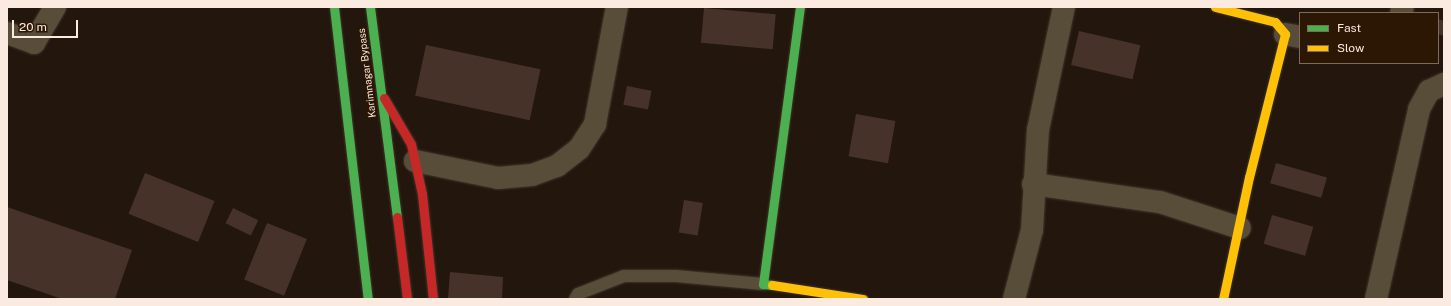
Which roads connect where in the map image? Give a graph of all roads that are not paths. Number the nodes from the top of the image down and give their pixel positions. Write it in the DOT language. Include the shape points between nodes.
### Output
graph roads {
  1 [pos="55,7"];
  2 [pos="334,7"];
  3 [pos="370,7"];
  4 [pos="617,7"];
  5 [pos="800,7"];
  6 [pos="1064,7"];
  7 [pos="1215,7"];
  8 [pos="7,33"];
  9 [pos="1293,36"];
  10 [pos="1444,84"];
  11 [pos="380,90"];
  12 [pos="415,161"];
  13 [pos="1032,184"];
  14 [pos="1240,228"];
  15 [pos="763,284"];
  16 [pos="845,298"];
  17 [pos="368,299"];
  18 [pos="407,299"];
  19 [pos="434,299"];
  20 [pos="575,299"];
  21 [pos="864,299"];
  22 [pos="1014,299"];
  23 [pos="1223,299"];
  24 [pos="1376,299"];
  1 -- 8 [label="street" via="34,43"];
  2 -- 17 [label="main road"];
  3 -- 11 [label="main road, Karimnagar Bypass"];
  4 -- 12 [label="street" via="594,124 579,149 557,166 532,175 498,178"];
  5 -- 15 [label="main road"];
  6 -- 13 [label="street" via="1038,130"];
  7 -- 9 [label="main road" via="1274,22"];
  9 -- 14 [label="main road" via="1249,177"];
  10 -- 24 [label="street" via="1429,91 1419,109"];
  11 -- 12 [label="main road" via="411,144"];
  11 -- 18 [label="main road, Karimnagar Bypass"];
  12 -- 19 [label="main road" via="422,194"];
  13 -- 14 [label="street" via="1160,202"];
  13 -- 22 [label="street" via="1032,230"];
  14 -- 23 [label="main road"];
  15 -- 16 [label="main road"];
  15 -- 20 [label="lane" via="676,276 624,276 578,294"];
  16 -- 21 [label="main road"];
}
